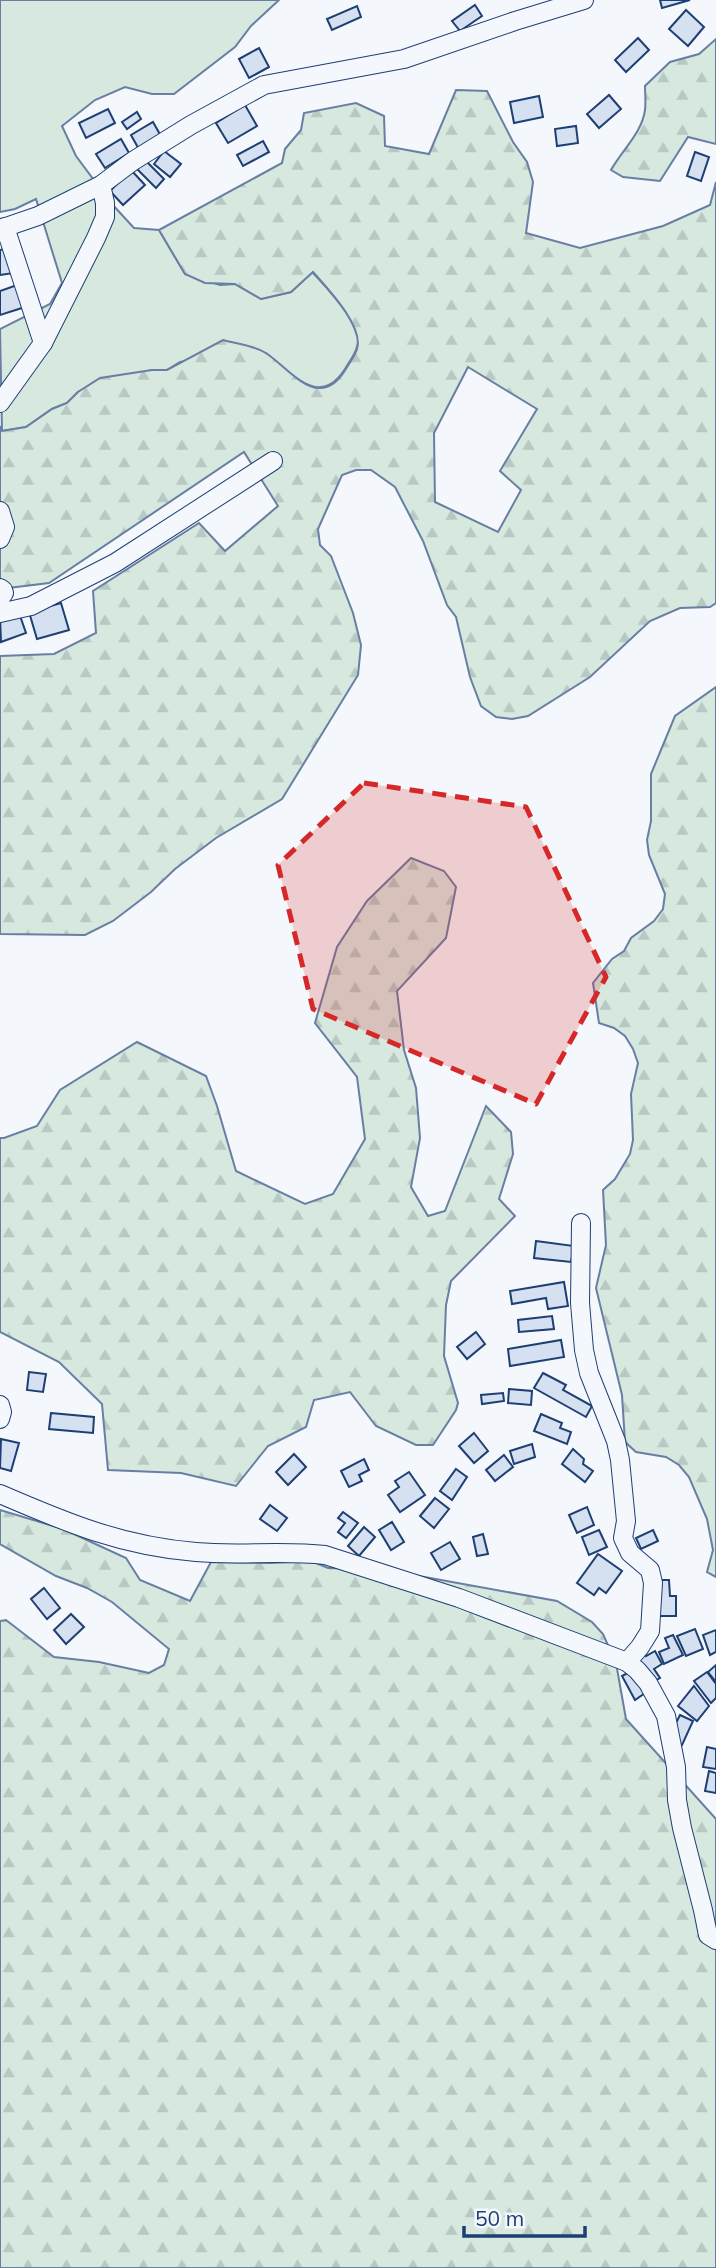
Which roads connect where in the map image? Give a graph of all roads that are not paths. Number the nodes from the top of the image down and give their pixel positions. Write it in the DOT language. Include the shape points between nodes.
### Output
graph roads {
  1 [pos="584,0"];
  2 [pos="101,185"];
  3 [pos="3,228"];
  4 [pos="43,343"];
  5 [pos="0,402"];
  6 [pos="273,461"];
  7 [pos="0,511"];
  8 [pos="0,539"];
  9 [pos="0,588"];
  10 [pos="0,599"];
  11 [pos="0,613"];
  12 [pos="581,1223"];
  13 [pos="0,1405"];
  14 [pos="0,1419"];
  15 [pos="0,1494"];
  16 [pos="627,1662"];
  17 [pos="716,1940"];
  1 -- 2 [label="street" via="404,59 264,85 191,125"];
  2 -- 3 [label="street"];
  2 -- 4 [label="street" via="105,217"];
  3 -- 4 [label="street"];
  4 -- 5 [label="street"];
  6 -- 11 [label="street" via="114,563 31,606"];
  7 -- 8 [label="street" via="5,527"];
  9 -- 10 [label="street" via="4,590"];
  12 -- 16 [label="street" via="584,1350 620,1460 626,1521 623,1538 630,1553 650,1570 653,1583 650,1631"];
  13 -- 14 [label="street"];
  15 -- 16 [label="street" via="100,1535 146,1546 253,1555 325,1555 458,1598"];
  16 -- 17 [label="street" via="648,1683 666,1716 682,1828 708,1935"];
}
